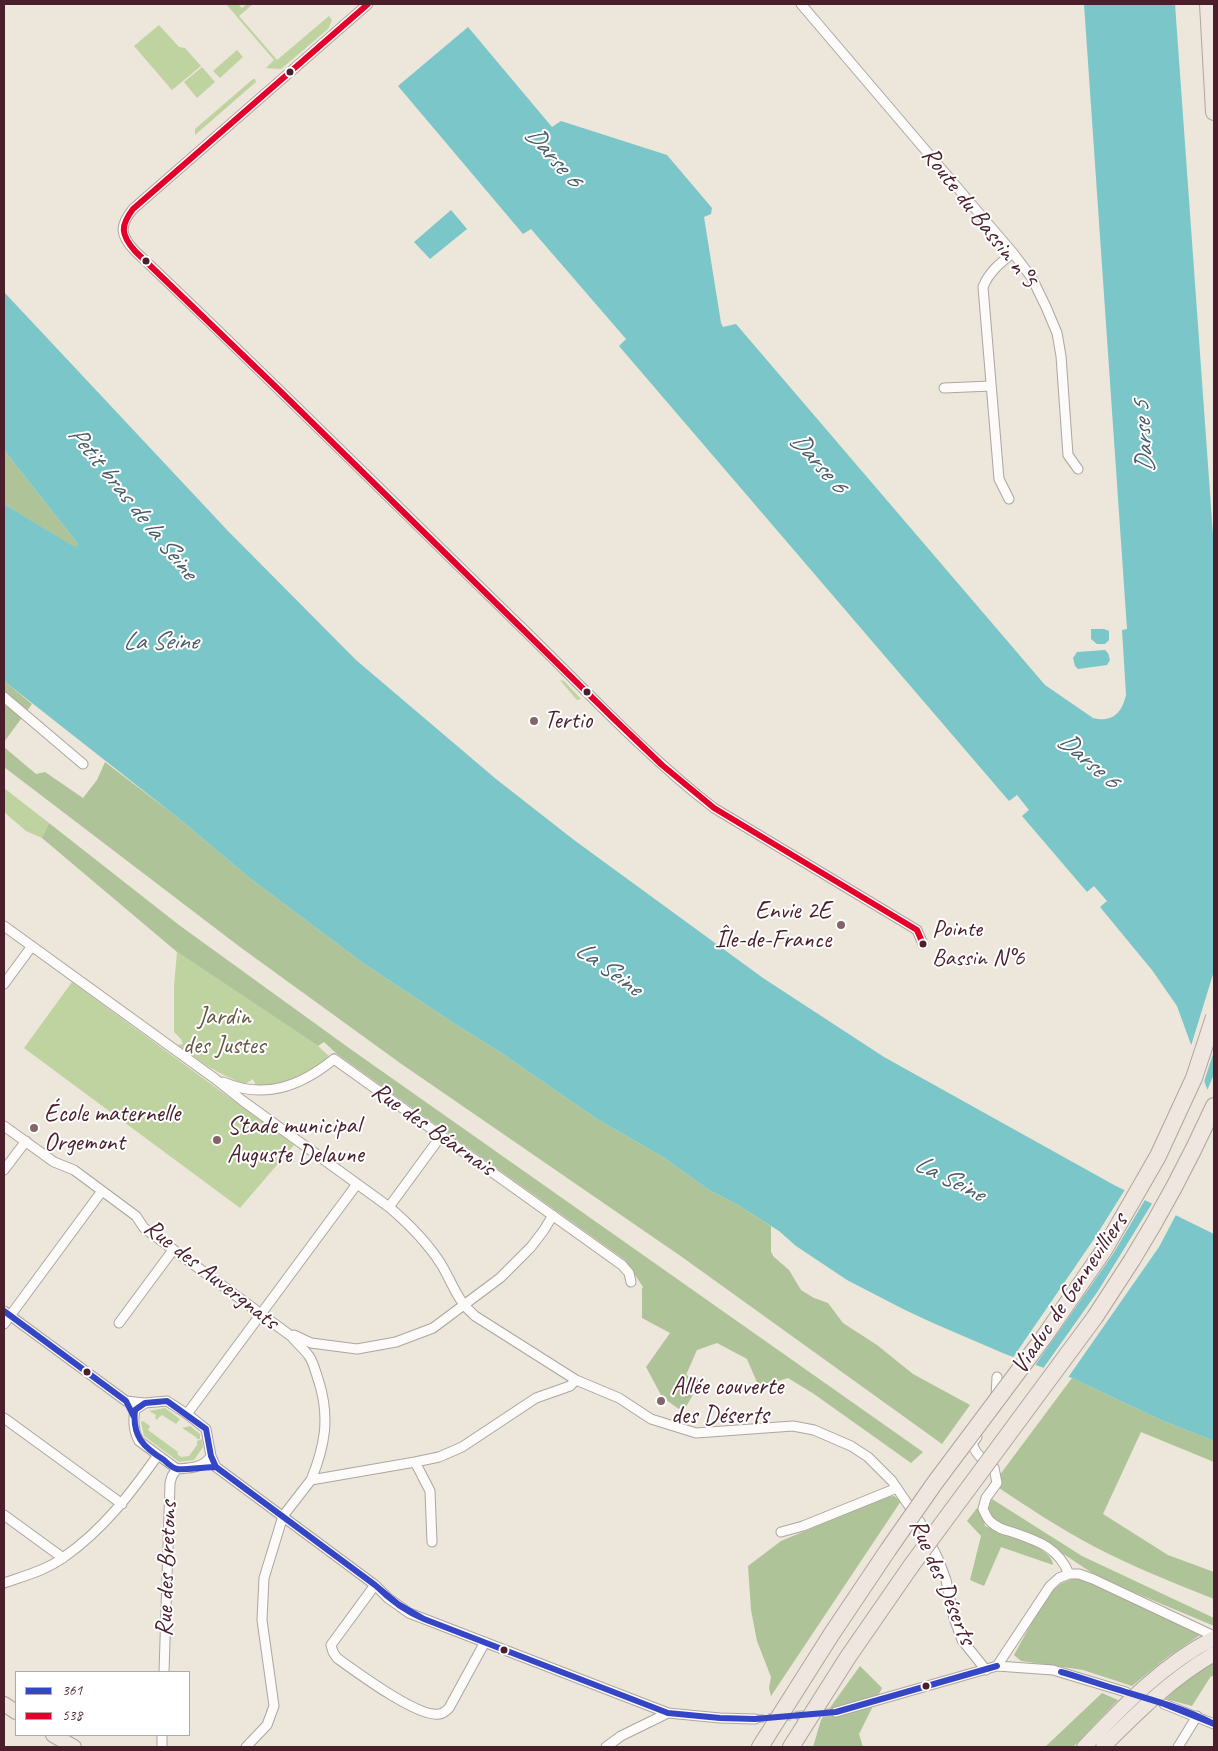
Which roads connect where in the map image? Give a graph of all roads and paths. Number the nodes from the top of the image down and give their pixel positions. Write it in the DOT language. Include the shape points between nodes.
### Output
graph roads {
  1 [pos="373,4"];
  2 [pos="801,4"];
  3 [pos="1208,4"];
  4 [pos="365,7"];
  5 [pos="1214,112"];
  6 [pos="1013,253"];
  7 [pos="991,386"];
  8 [pos="944,388"];
  9 [pos="1078,469"];
  10 [pos="1008,499"];
  11 [pos="4,697"];
  12 [pos="83,764"];
  13 [pos="4,926"];
  14 [pos="923,944"];
  15 [pos="32,946"];
  16 [pos="4,984"];
  17 [pos="1214,1017"];
  18 [pos="214,1078"];
  19 [pos="1214,1106"];
  20 [pos="4,1126"];
  21 [pos="441,1136"];
  22 [pos="26,1141"];
  23 [pos="4,1170"];
  24 [pos="357,1184"];
  25 [pos="102,1191"];
  26 [pos="389,1207"];
  27 [pos="554,1215"];
  28 [pos="174,1250"];
  29 [pos="631,1282"];
  30 [pos="464,1306"];
  31 [pos="7,1313"];
  32 [pos="260,1315"];
  33 [pos="119,1323"];
  34 [pos="4,1324"];
  35 [pos="274,1324"];
  36 [pos="997,1377"];
  37 [pos="576,1380"];
  38 [pos="126,1401"];
  39 [pos="145,1403"];
  40 [pos="187,1414"];
  41 [pos="134,1417"];
  42 [pos="4,1418"];
  43 [pos="158,1455"];
  44 [pos="211,1456"];
  45 [pos="415,1462"];
  46 [pos="198,1467"];
  47 [pos="216,1467"];
  48 [pos="178,1469"];
  49 [pos="311,1480"];
  50 [pos="897,1488"];
  51 [pos="122,1504"];
  52 [pos="4,1514"];
  53 [pos="283,1516"];
  54 [pos="781,1532"];
  55 [pos="432,1542"];
  56 [pos="63,1558"];
  57 [pos="1069,1574"];
  58 [pos="4,1583"];
  59 [pos="375,1585"];
  60 [pos="485,1642"];
  61 [pos="1212,1642"];
  62 [pos="997,1666"];
  63 [pos="986,1670"];
  64 [pos="164,1671"];
  65 [pos="1126,1692"];
  66 [pos="4,1704"];
  67 [pos="1164,1704"];
  68 [pos="15,1711"];
  69 [pos="836,1712"];
  70 [pos="668,1713"];
  71 [pos="1197,1716"];
  72 [pos="755,1719"];
  73 [pos="1214,1724"];
  74 [pos="52,1736"];
  75 [pos="53,1736"];
  76 [pos="63,1747"];
  77 [pos="74,1747"];
  78 [pos="246,1747"];
  79 [pos="606,1747"];
  80 [pos="760,1747"];
  81 [pos="791,1747"];
  82 [pos="1084,1747"];
  83 [pos="1103,1747"];
  84 [pos="1178,1747"];
  1 -- 4 [label="street"];
  2 -- 6 [label="street, Route du Bassin n°5"];
  3 -- 5 [label="highway"];
  4 -- 14 [label="street" via="133,209 124,225 124,238 134,252 691,790 714,808 917,930"];
  6 -- 7 [label="street" via="994,268 983,287"];
  6 -- 9 [label="street, Route du Bassin n°5" via="1032,278 1057,333 1068,455"];
  7 -- 8 [label="street"];
  7 -- 10 [label="street" via="999,479"];
  11 -- 12 [label="street"];
  13 -- 15 [label="street"];
  15 -- 16 [label="street"];
  15 -- 18 [label="street"];
  17 -- 80 [label="highway, Viaduc de Gennevilliers, bridge" via="1194,1078 1162,1147 1104,1250 888,1550"];
  18 -- 21 [label="street, Rue des Béarnais" via="230,1085 260,1090 284,1088 314,1074 334,1059"];
  18 -- 24 [label="street"];
  19 -- 81 [label="highway, Viaduc de Gennevilliers, bridge" via="1159,1216 1095,1317 911,1566"];
  20 -- 22 [label="street, Rue des Auvergnats"];
  21 -- 26 [label="street"];
  21 -- 27 [label="street, Rue des Béarnais"];
  22 -- 23 [label="street"];
  22 -- 25 [label="street, Rue des Auvergnats"];
  24 -- 26 [label="street"];
  24 -- 32 [label="street"];
  25 -- 28 [label="street, Rue des Auvergnats"];
  25 -- 31 [label="street"];
  26 -- 30 [label="street" via="427,1245"];
  27 -- 29 [label="street, Rue des Béarnais" via="622,1265 629,1272"];
  27 -- 30 [label="street" via="517,1263"];
  28 -- 32 [label="street, Rue des Auvergnats"];
  28 -- 33 [label="street"];
  30 -- 35 [label="street" via="433,1328 413,1337 357,1349 311,1343"];
  30 -- 37 [label="street, Rue des Déserts"];
  31 -- 34 [label="street"];
  31 -- 38 [label="street"];
  32 -- 35 [label="street, Rue des Auvergnats"];
  32 -- 40 [label="street"];
  35 -- 49 [label="street, Rue des Auvergnats" via="291,1336 310,1358 321,1389 326,1430"];
  36 -- 57 [label="street" via="996,1399 972,1444 980,1458 994,1468 997,1483 986,1498 983,1509 989,1521 998,1528 1056,1552"];
  37 -- 45 [label="street" via="570,1386 536,1398 462,1446 439,1457"];
  37 -- 50 [label="street, Rue des Déserts" via="619,1398 651,1419 696,1433 793,1426 814,1430 852,1446 868,1457"];
  38 -- 39 [label="street"];
  38 -- 41 [label="street"];
  39 -- 40 [label="street" via="167,1401"];
  39 -- 41 [label="street" via="135,1410"];
  40 -- 44 [label="street" via="206,1429"];
  41 -- 43 [label="street" via="136,1436"];
  42 -- 51 [label="street"];
  43 -- 48 [label="street"];
  43 -- 51 [label="street"];
  44 -- 46 [label="street"];
  44 -- 47 [label="street"];
  45 -- 49 [label="street"];
  45 -- 55 [label="street" via="430,1491"];
  46 -- 47 [label="street"];
  46 -- 48 [label="street"];
  47 -- 53 [label="street"];
  48 -- 64 [label="street, Rue des Bretons" via="170,1483"];
  49 -- 53 [label="street, Rue des Auvergnats"];
  50 -- 54 [label="street"];
  50 -- 63 [label="street, Rue des Déserts" via="920,1522 939,1561 962,1640"];
  51 -- 56 [label="street"];
  52 -- 56 [label="street"];
  53 -- 59 [label="street"];
  53 -- 78 [label="street" via="264,1578 262,1620 274,1706 267,1725"];
  56 -- 58 [label="street"];
  57 -- 61 [label="street" via="1094,1579"];
  57 -- 62 [label="street" via="1050,1586"];
  59 -- 60 [label="street" via="408,1613"];
  59 -- 60 [label="street" via="331,1645 337,1658 392,1696 429,1714 444,1712"];
  60 -- 70 [label="street"];
  61 -- 82 [label="main road" via="1182,1657 1151,1682"];
  61 -- 83 [label="main road" via="1185,1672"];
  62 -- 63 [label="street"];
  62 -- 65 [label="street" via="1053,1670"];
  63 -- 69 [label="street"];
  66 -- 68 [label="main road"];
  67 -- 71 [label="street"];
  70 -- 72 [label="street"];
  70 -- 79 [label="street"];
  71 -- 73 [label="street"];
  71 -- 84 [label="street"];
  74 -- 76 [label="main road"];
  75 -- 77 [label="main road"];
}
